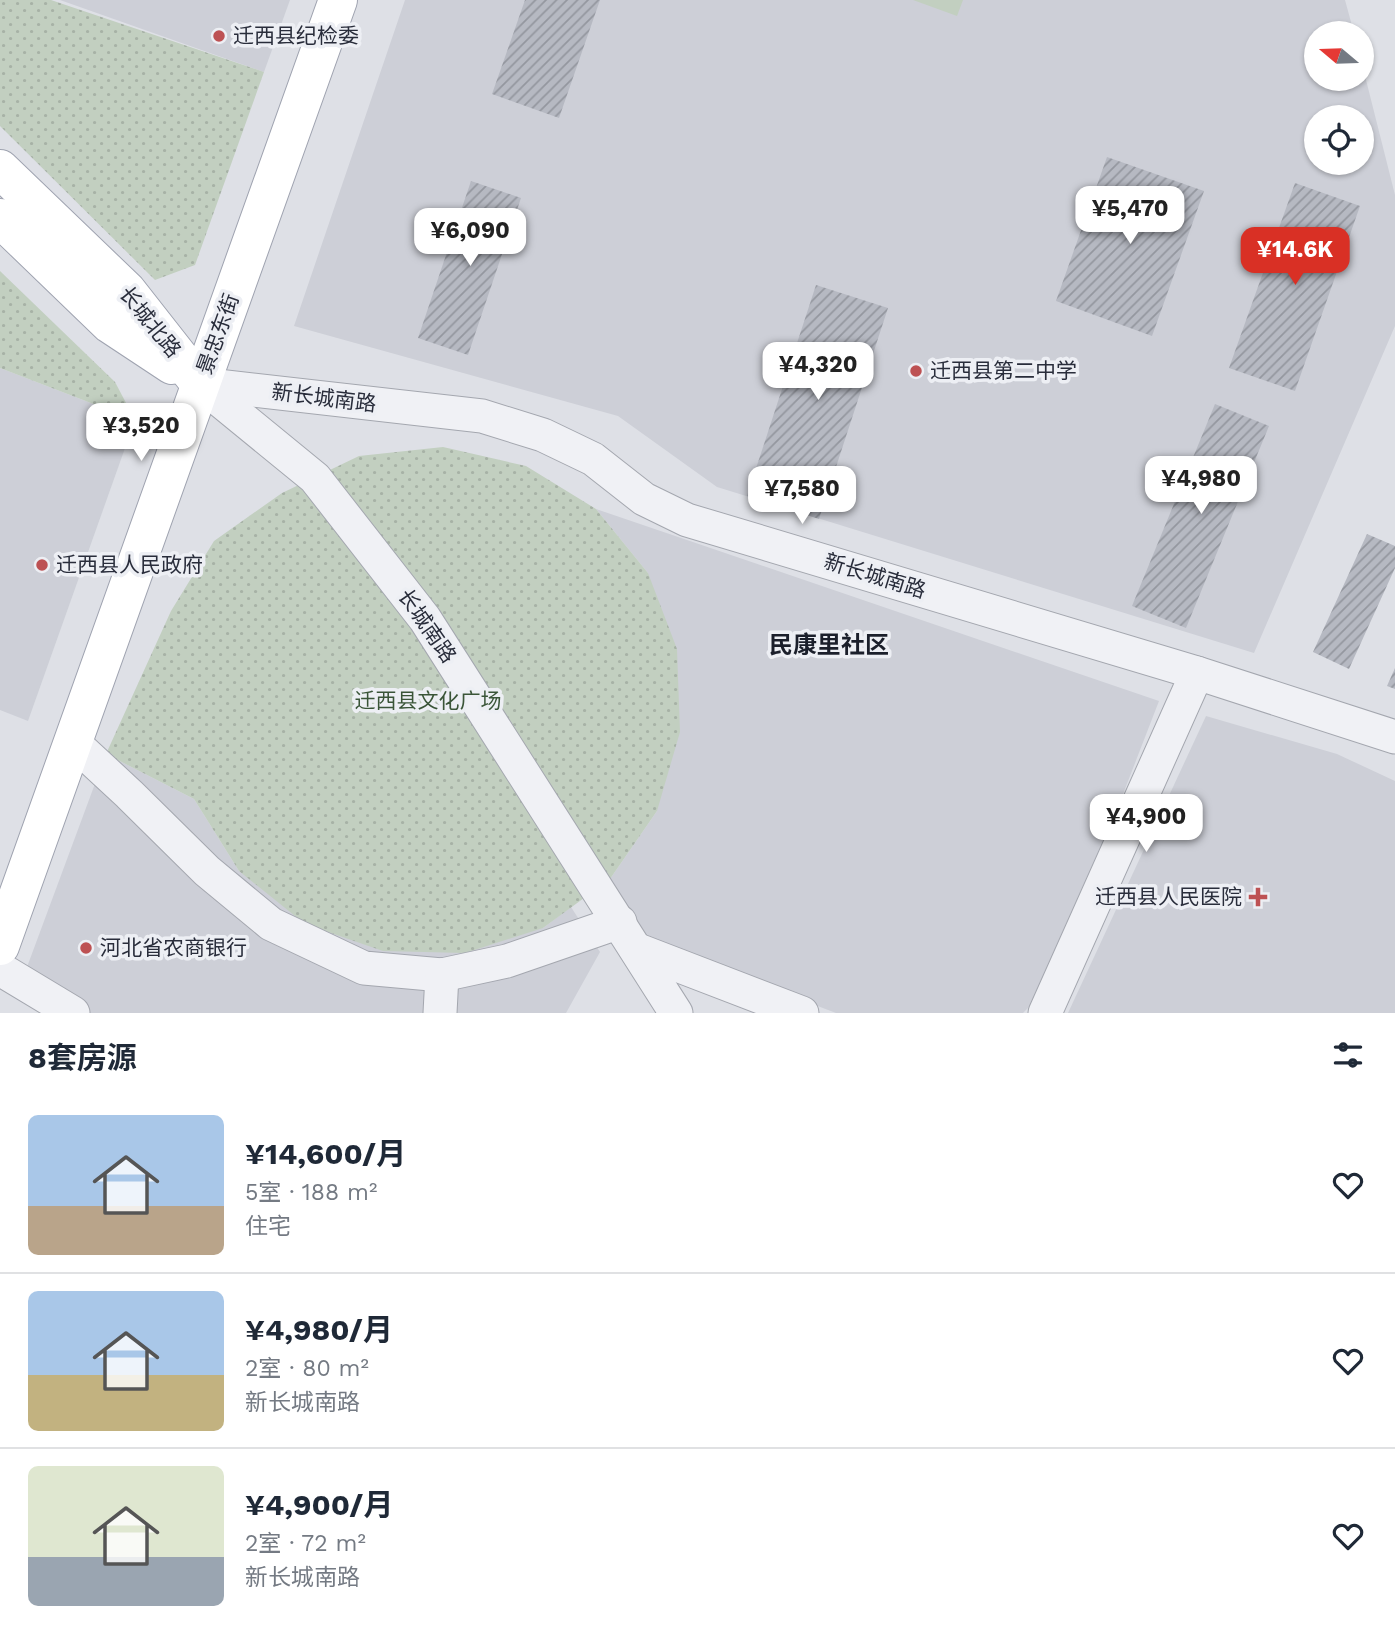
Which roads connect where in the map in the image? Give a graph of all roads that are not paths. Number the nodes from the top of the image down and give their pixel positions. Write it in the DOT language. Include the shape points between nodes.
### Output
graph roads {
  1 [pos="338,0"];
  2 [pos="0,169"];
  3 [pos="0,218"];
  4 [pos="200,384"];
  5 [pos="1197,673"];
  6 [pos="1395,737"];
  7 [pos="74,743"];
  8 [pos="620,922"];
  9 [pos="0,946"];
  10 [pos="638,950"];
  11 [pos="0,969"];
  12 [pos="442,975"];
  13 [pos="73,1013"];
  14 [pos="440,1013"];
  15 [pos="676,1013"];
  16 [pos="802,1013"];
  17 [pos="1045,1013"];
  1 -- 4 [label="main road, 景忠东街"];
  2 -- 4 [label="main road, 长城北路" via="127,291"];
  3 -- 4 [label="main road, 长城北路" via="110,324"];
  4 -- 5 [label="street, 新长城南路" via="482,416 543,435 593,459 645,499 687,520"];
  4 -- 7 [label="main road, 景忠东街"];
  4 -- 8 [label="street, 长城南路" via="315,478 425,619"];
  5 -- 6 [label="street, 新长城南路"];
  5 -- 17 [label="street"];
  7 -- 9 [label="main road, 景忠东街"];
  7 -- 12 [label="street" via="207,871 271,925 364,968"];
  8 -- 10 [label="street, 长城南路"];
  8 -- 12 [label="street" via="507,961"];
  10 -- 15 [label="street, 长城南路"];
  10 -- 16 [label="street"];
  11 -- 13 [label="street"];
  12 -- 14 [label="street"];
}
